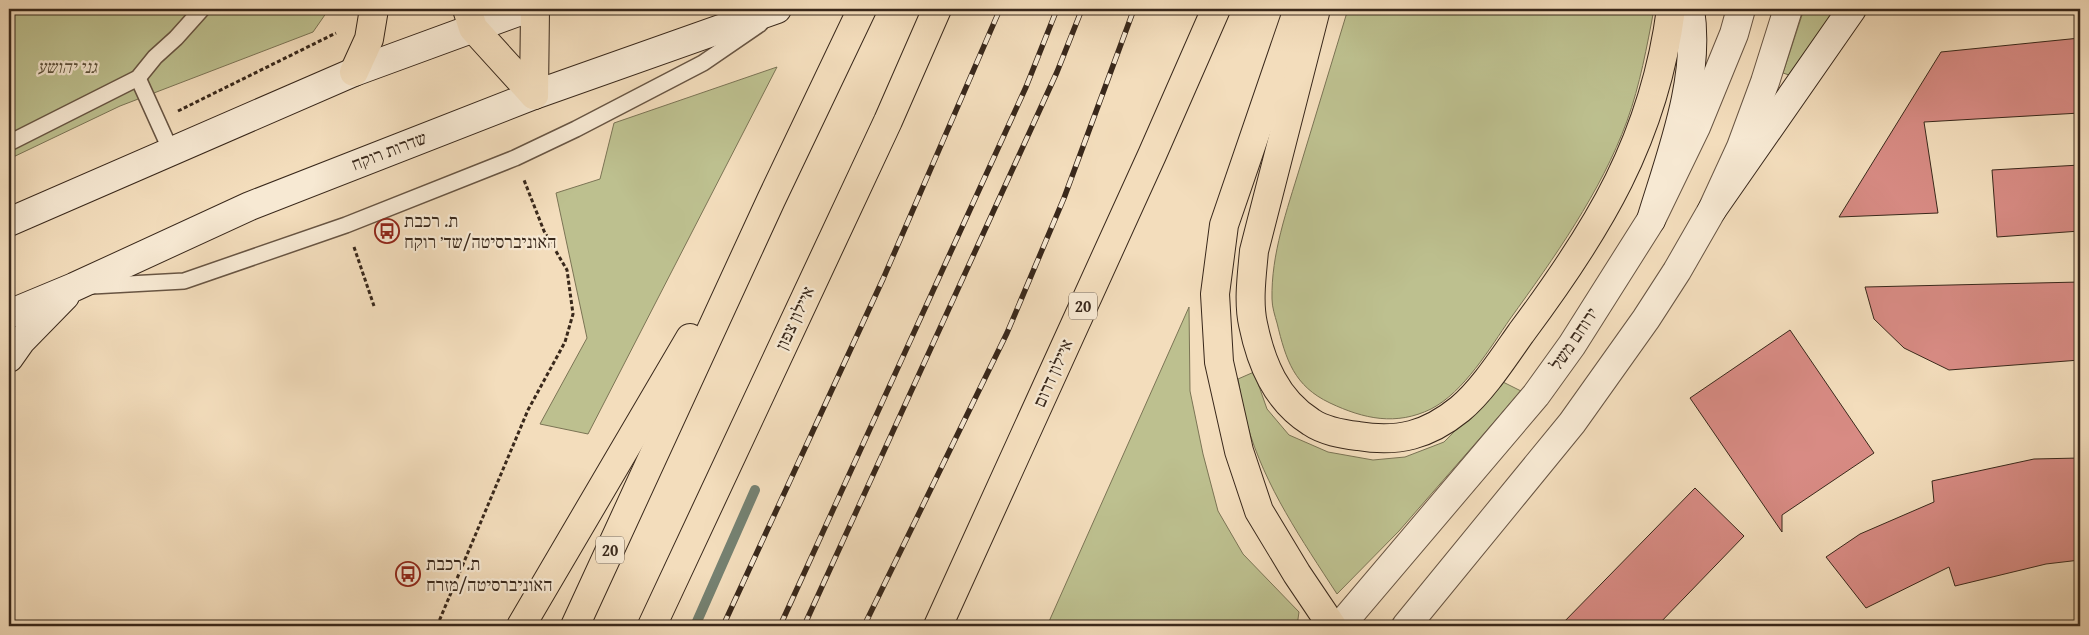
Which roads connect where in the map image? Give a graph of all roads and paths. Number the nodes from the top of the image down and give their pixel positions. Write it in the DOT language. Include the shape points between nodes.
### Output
graph roads {
  1 [pos="202,9"];
  2 [pos="526,9"];
  3 [pos="535,9"];
  4 [pos="777,9"];
  5 [pos="782,9"];
  6 [pos="846,9"];
  7 [pos="862,9"];
  8 [pos="937,9"];
  9 [pos="1216,9"];
  10 [pos="1298,9"];
  11 [pos="1316,9"];
  12 [pos="1671,9"];
  13 [pos="1690,9"];
  14 [pos="1741,9"];
  15 [pos="1788,9"];
  16 [pos="1852,9"];
  17 [pos="373,14"];
  18 [pos="470,18"];
  19 [pos="354,72"];
  20 [pos="138,78"];
  21 [pos="1285,84"];
  22 [pos="534,94"];
  23 [pos="158,121"];
  24 [pos="9,143"];
  25 [pos="171,151"];
  26 [pos="795,152"];
  27 [pos="515,158"];
  28 [pos="771,200"];
  29 [pos="1712,210"];
  30 [pos="1651,220"];
  31 [pos="9,222"];
  32 [pos="346,225"];
  33 [pos="74,287"];
  34 [pos="374,306"];
  35 [pos="9,314"];
  36 [pos="9,358"];
  37 [pos="437,626"];
  38 [pos="521,626"];
  39 [pos="575,626"];
  40 [pos="652,626"];
  41 [pos="938,626"];
  42 [pos="1332,626"];
  43 [pos="1340,626"];
  44 [pos="1406,626"];
  1 -- 20 [label="lane"];
  2 -- 18 [label="main road"];
  3 -- 22 [label="highway"];
  4 -- 22 [label="main road, שדרות רוקח"];
  5 -- 27 [label="lane" via="703,63"];
  6 -- 26 [label="highway"];
  7 -- 26 [label="highway, 20"];
  8 -- 40 [label="highway, איילון צפון"];
  9 -- 41 [label="highway, איילון דרום / 20"];
  10 -- 21 [label="highway"];
  11 -- 21 [label="highway"];
  12 -- 21 [label="highway" via="1646,120 1607,206 1557,285 1490,376 1462,408 1412,436 1378,440 1339,433 1312,423 1290,406 1273,385 1252,322 1251,278"];
  13 -- 30 [label="main road" via="1688,89"];
  14 -- 30 [label="main road, ירוחם משל" via="1696,127"];
  15 -- 29 [label="main road" via="1741,146"];
  16 -- 29 [label="main road"];
  17 -- 19 [label="highway" via="369,39"];
  17 -- 23 [label="path" via="349,22 335,34"];
  18 -- 19 [label="main road"];
  18 -- 22 [label="highway"];
  19 -- 25 [label="main road"];
  20 -- 23 [label="lane"];
  20 -- 24 [label="lane"];
  21 -- 42 [label="highway" via="1224,225 1215,294 1219,362 1239,451 1259,511"];
  22 -- 33 [label="main road, שדרות רוקח" via="250,206"];
  23 -- 25 [label="lane"];
  25 -- 31 [label="main road"];
  26 -- 28 [label="highway, 20"];
  27 -- 32 [label="lane"];
  27 -- 37 [label="path" via="544,231 567,270 573,314 565,342 528,410"];
  28 -- 38 [label="highway"];
  28 -- 39 [label="highway, 20"];
  29 -- 44 [label="main road" via="1646,319 1572,423"];
  30 -- 43 [label="main road, ירוחם משל" via="1572,345 1536,395"];
  32 -- 33 [label="lane" via="184,281"];
  32 -- 34 [label="path"];
  33 -- 35 [label="main road, שדרות רוקח"];
  33 -- 36 [label="main road" via="21,341"];
}
